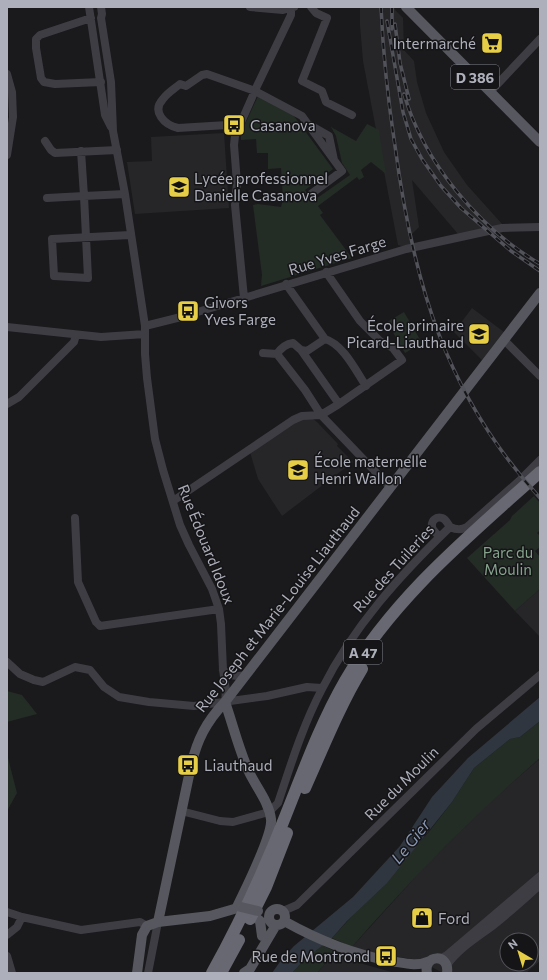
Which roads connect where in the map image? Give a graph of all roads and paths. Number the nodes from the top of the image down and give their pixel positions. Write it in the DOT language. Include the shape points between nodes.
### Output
graph roads {
  1 [pos="89,7"];
  2 [pos="96,7"];
  3 [pos="101,7"];
  4 [pos="250,7"];
  5 [pos="311,7"];
  6 [pos="293,8"];
  7 [pos="409,9"];
  8 [pos="91,18"];
  9 [pos="101,18"];
  10 [pos="540,39"];
  11 [pos="7,74"];
  12 [pos="101,82"];
  13 [pos="255,91"];
  14 [pos="490,92"];
  15 [pos="352,115"];
  16 [pos="238,129"];
  17 [pos="113,131"];
  18 [pos="45,141"];
  19 [pos="540,142"];
  20 [pos="117,150"];
  21 [pos="81,151"];
  22 [pos="7,155"];
  23 [pos="124,194"];
  24 [pos="311,194"];
  25 [pos="84,196"];
  26 [pos="48,198"];
  27 [pos="540,227"];
  28 [pos="130,235"];
  29 [pos="86,237"];
  30 [pos="326,272"];
  31 [pos="286,284"];
  32 [pos="540,292"];
  33 [pos="244,298"];
  34 [pos="7,327"];
  35 [pos="145,330"];
  36 [pos="76,335"];
  37 [pos="325,338"];
  38 [pos="504,340"];
  39 [pos="301,350"];
  40 [pos="263,353"];
  41 [pos="277,354"];
  42 [pos="540,376"];
  43 [pos="366,386"];
  44 [pos="7,404"];
  45 [pos="339,404"];
  46 [pos="320,415"];
  47 [pos="540,460"];
  48 [pos="540,472"];
  49 [pos="540,483"];
  50 [pos="390,487"];
  51 [pos="173,501"];
  52 [pos="75,518"];
  53 [pos="450,527"];
  54 [pos="440,537"];
  55 [pos="219,609"];
  56 [pos="7,662"];
  57 [pos="223,670"];
  58 [pos="246,675"];
  59 [pos="540,675"];
  60 [pos="322,688"];
  61 [pos="225,702"];
  62 [pos="181,811"];
  63 [pos="269,812"];
  64 [pos="540,876"];
  65 [pos="540,885"];
  66 [pos="240,908"];
  67 [pos="7,912"];
  68 [pos="22,917"];
  69 [pos="272,917"];
  70 [pos="158,922"];
  71 [pos="147,926"];
  72 [pos="7,935"];
  73 [pos="262,936"];
  74 [pos="7,956"];
  75 [pos="430,961"];
  76 [pos="412,965"];
  77 [pos="446,969"];
  78 [pos="12,973"];
  79 [pos="137,973"];
  80 [pos="148,973"];
  81 [pos="212,973"];
  82 [pos="221,973"];
  83 [pos="244,973"];
  84 [pos="426,973"];
  1 -- 8 [label="street"];
  2 -- 9 [label="street"];
  3 -- 9 [label="street"];
  4 -- 6 [label="street" via="282,10"];
  5 -- 15 [label="street" via="316,13 327,18 302,81 322,92 326,102"];
  6 -- 13 [label="street"];
  7 -- 14 [label="main road, D 386"];
  8 -- 12 [label="street"];
  8 -- 12 [label="street" via="40,35 36,40 36,48 41,78 44,82"];
  9 -- 17 [label="street" via="111,82"];
  10 -- 14 [label="street"];
  11 -- 22 [label="street" via="12,92 13,117"];
  12 -- 17 [label="street" via="105,115"];
  13 -- 16 [label="street"];
  13 -- 16 [label="street" via="207,74 186,86 180,84 161,100 159,114 162,120 172,127 227,125"];
  13 -- 24 [label="street" via="302,116 342,171"];
  14 -- 19 [label="main road, D 386"];
  16 -- 33 [label="street" via="234,145 237,183 235,205"];
  17 -- 20 [label="street, Rue Édouard Idoux"];
  18 -- 21 [label="street" via="55,153"];
  20 -- 21 [label="street"];
  20 -- 23 [label="street, Rue Édouard Idoux"];
  21 -- 25 [label="street"];
  23 -- 25 [label="street"];
  23 -- 28 [label="street, Rue Édouard Idoux"];
  25 -- 26 [label="street"];
  25 -- 29 [label="street"];
  27 -- 30 [label="street, Rue Yves Farge" via="502,228 406,249"];
  28 -- 29 [label="street"];
  28 -- 35 [label="street, Rue Édouard Idoux"];
  29 -- 29 [label="street" via="52,239 54,276 88,278"];
  30 -- 31 [label="street, Rue Yves Farge"];
  30 -- 43 [label="street" via="360,321 380,341 393,348 402,360"];
  31 -- 33 [label="street, Rue Yves Farge"];
  31 -- 37 [label="street"];
  32 -- 38 [label="main road, Rue Joseph et Marie-Louise Liauthaud"];
  33 -- 35 [label="street, Rue Yves Farge"];
  34 -- 36 [label="street, Rue Yves Farge"];
  35 -- 36 [label="street, Rue Yves Farge" via="101,337"];
  35 -- 51 [label="street, Rue Édouard Idoux" via="147,378 155,439"];
  36 -- 44 [label="street" via="74,342 20,397"];
  37 -- 39 [label="street" via="307,351"];
  37 -- 43 [label="street" via="340,348"];
  38 -- 42 [label="street"];
  38 -- 50 [label="main road, Rue Joseph et Marie-Louise Liauthaud"];
  39 -- 41 [label="street" via="293,343 287,344"];
  39 -- 45 [label="street"];
  40 -- 41 [label="street"];
  41 -- 46 [label="street" via="305,390"];
  43 -- 45 [label="street"];
  45 -- 46 [label="street"];
  46 -- 50 [label="street"];
  46 -- 51 [label="street" via="302,416 294,420"];
  47 -- 53 [label="street, Rue des Tuileries" via="467,527 456,530"];
  48 -- 81 [label="highway, A 47" via="415,588 360,657 328,714 255,890"];
  49 -- 82 [label="highway, A 47" via="442,570 399,616 371,654 334,722 295,810 266,887"];
  50 -- 58 [label="main road, Rue Joseph et Marie-Louise Liauthaud"];
  51 -- 55 [label="street, Rue Édouard Idoux" via="180,525 212,589"];
  52 -- 55 [label="street" via="78,582 100,626"];
  53 -- 54 [label="street, Rue des Tuileries"];
  53 -- 54 [label="street" via="444,519 435,519 432,528"];
  54 -- 60 [label="street, Rue des Tuileries" via="384,596"];
  55 -- 57 [label="street, Rue Édouard Idoux"];
  56 -- 61 [label="street" via="20,674 43,682 75,667 90,670 104,687 119,697 194,706"];
  57 -- 58 [label="street" via="231,676"];
  57 -- 61 [label="street, Rue Édouard Idoux"];
  58 -- 61 [label="main road, Rue Joseph et Marie-Louise Liauthaud"];
  59 -- 69 [label="street, Rue du Moulin" via="476,729 297,905"];
  60 -- 61 [label="street" via="307,688"];
  60 -- 63 [label="street, Rue des Tuileries" via="307,721 278,803"];
  61 -- 62 [label="main road, Rue Joseph et Marie-Louise Liauthaud" via="203,730 196,746"];
  61 -- 63 [label="main road" via="248,771"];
  62 -- 63 [label="street" via="233,822"];
  62 -- 70 [label="main road, Rue Joseph et Marie-Louise Liauthaud"];
  63 -- 66 [label="main road" via="270,828"];
  64 -- 77 [label="street" via="447,955"];
  65 -- 77 [label="street" via="451,959"];
  66 -- 69 [label="main road, bridge"];
  66 -- 70 [label="main road" via="210,916"];
  67 -- 68 [label="street"];
  68 -- 71 [label="street" via="81,930 140,922"];
  68 -- 72 [label="street" via="17,927"];
  69 -- 73 [label="main road"];
  69 -- 73 [label="main road" via="260,921"];
  69 -- 76 [label="main road" via="338,947 372,958"];
  69 -- 83 [label="main road" via="250,968"];
  70 -- 71 [label="main road"];
  70 -- 80 [label="street"];
  71 -- 79 [label="main road" via="142,936"];
  73 -- 83 [label="main road" via="245,966"];
  74 -- 78 [label="street"];
  75 -- 76 [label="main road"];
  75 -- 77 [label="main road" via="437,958"];
  75 -- 84 [label="main road"];
  76 -- 84 [label="main road"];
}
